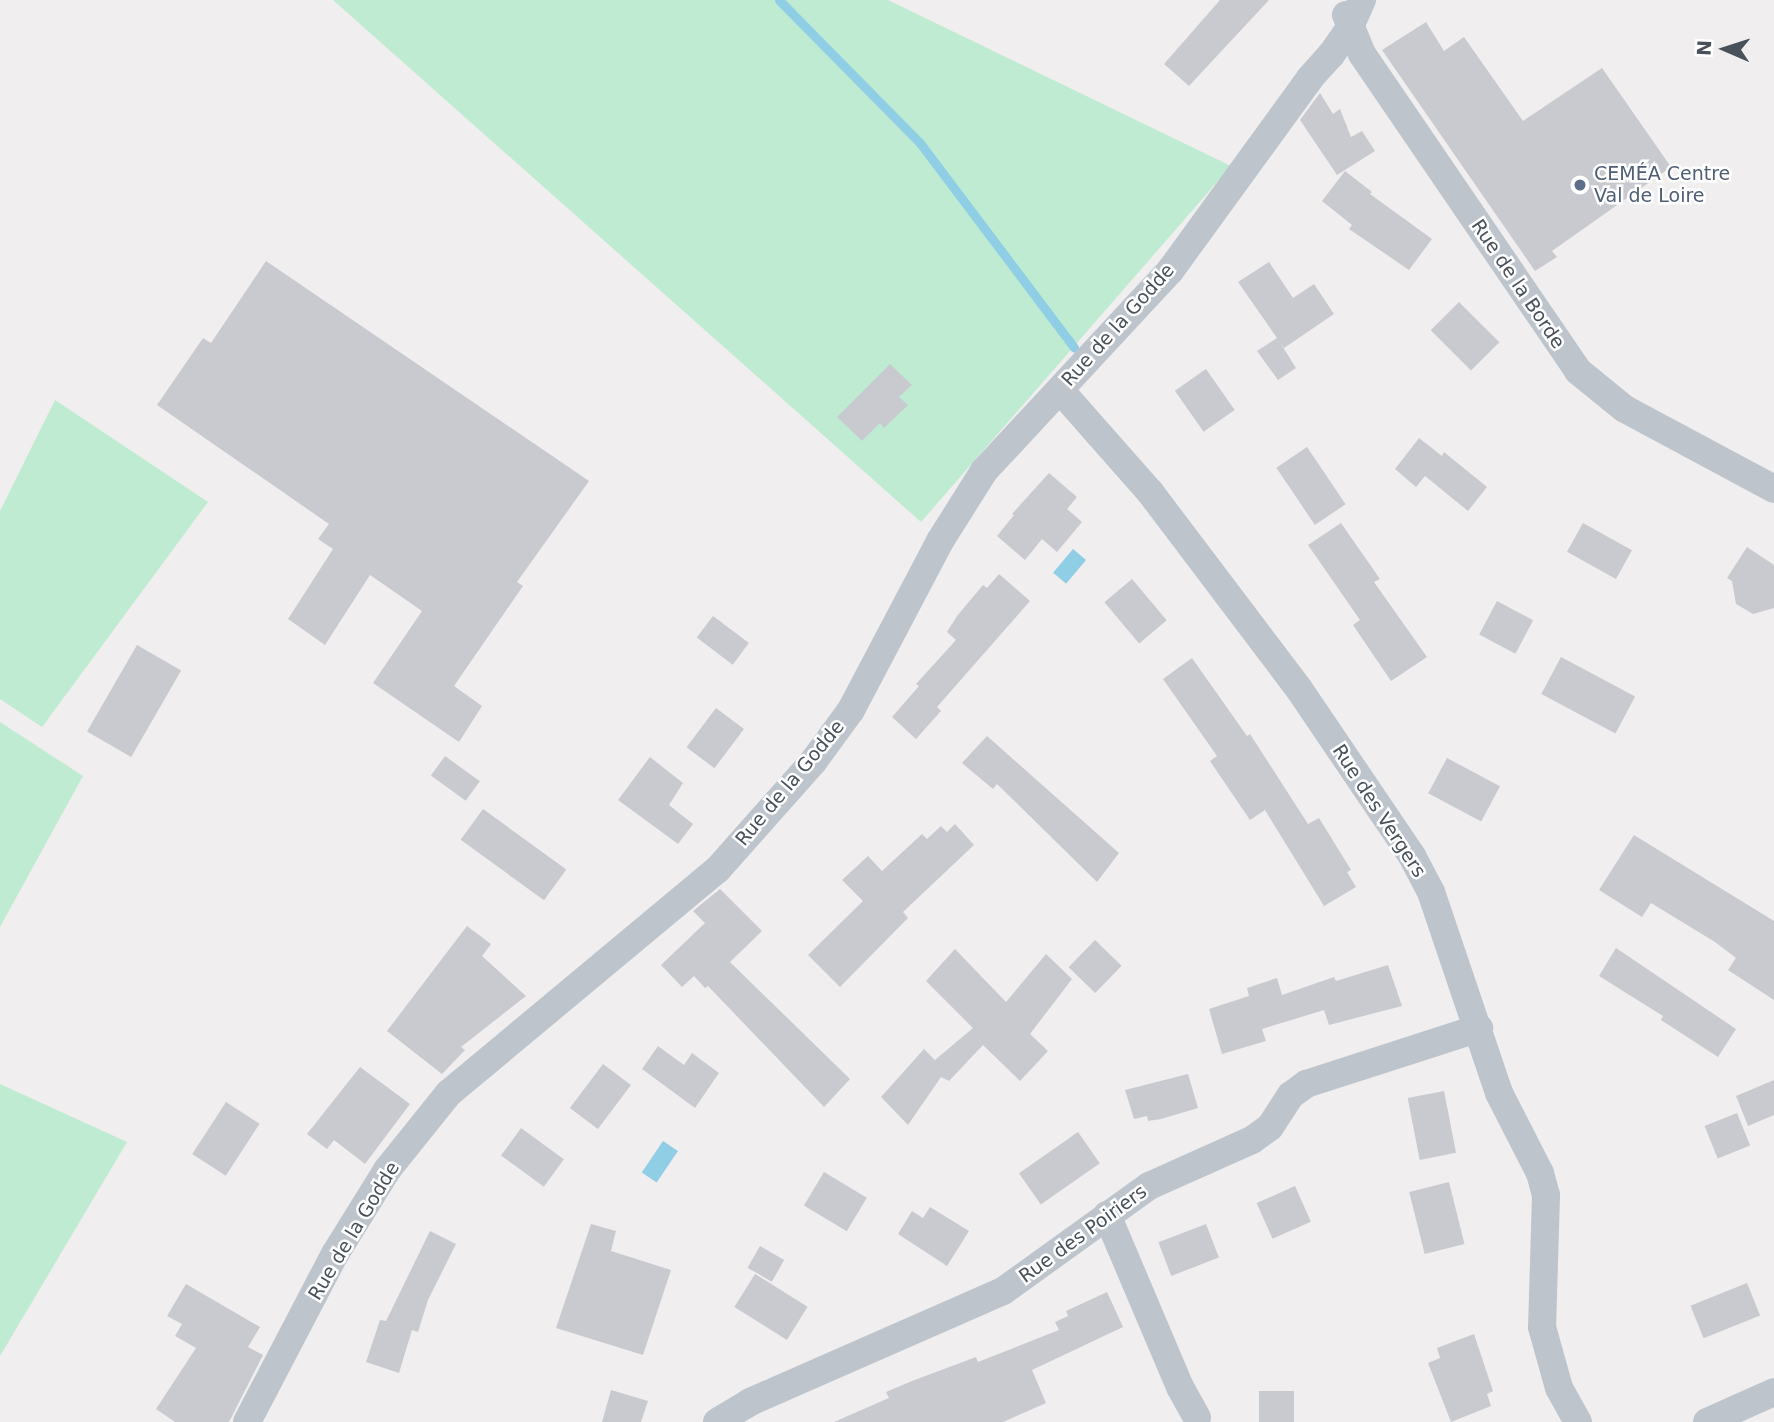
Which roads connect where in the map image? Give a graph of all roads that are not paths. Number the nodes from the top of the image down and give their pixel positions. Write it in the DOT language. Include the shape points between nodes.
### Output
graph roads {
  1 [pos="1343,0"];
  2 [pos="1362,0"];
  3 [pos="1349,29"];
  4 [pos="1060,390"];
  5 [pos="1774,488"];
  6 [pos="1479,1028"];
  7 [pos="1107,1215"];
  8 [pos="1774,1392"];
  9 [pos="1197,1418"];
  10 [pos="247,1422"];
  11 [pos="717,1422"];
  12 [pos="1578,1422"];
  13 [pos="1707,1422"];
  1 -- 3 [label="street, Rue de la Borde"];
  2 -- 3 [label="street, Rue de la Godde"];
  3 -- 4 [label="street, Rue de la Godde" via="1170,271"];
  3 -- 5 [label="street, Rue de la Borde" via="1578,371 1625,409"];
  4 -- 6 [label="street, Rue des Vergers" via="1150,492 1291,678 1412,856 1431,892"];
  4 -- 10 [label="street, Rue de la Godde" via="984,471 940,541 851,710 813,762 718,869 449,1093 395,1160 335,1254"];
  6 -- 7 [label="street, Rue des Poiriers" via="1306,1084 1291,1095 1270,1127 1252,1140 1149,1186"];
  6 -- 12 [label="street, Rue des Vergers" via="1499,1093 1540,1172 1546,1195 1542,1327 1559,1388"];
  7 -- 9 [label="street"];
  7 -- 11 [label="street, Rue des Poiriers" via="991,1298 750,1402"];
  8 -- 13 [label="street"];
}
